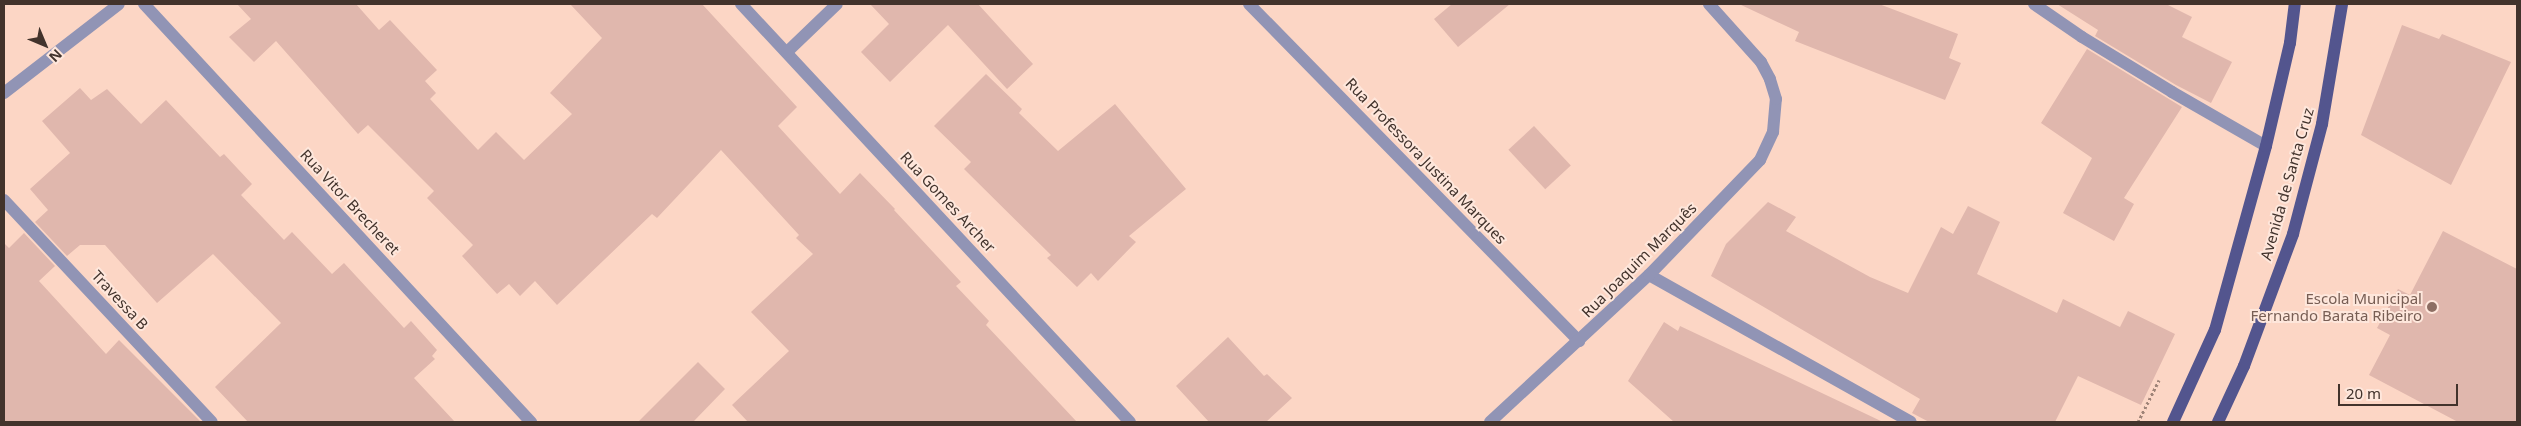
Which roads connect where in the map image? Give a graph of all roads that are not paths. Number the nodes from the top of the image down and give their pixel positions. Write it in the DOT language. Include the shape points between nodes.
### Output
graph roads {
  1 [pos="119,4"];
  2 [pos="144,4"];
  3 [pos="741,4"];
  4 [pos="836,4"];
  5 [pos="1249,4"];
  6 [pos="1709,4"];
  7 [pos="2034,4"];
  8 [pos="2295,4"];
  9 [pos="2342,4"];
  10 [pos="787,52"];
  11 [pos="4,93"];
  12 [pos="2266,146"];
  13 [pos="4,200"];
  14 [pos="1649,275"];
  15 [pos="1579,341"];
  16 [pos="212,422"];
  17 [pos="531,422"];
  18 [pos="1130,422"];
  19 [pos="1490,422"];
  20 [pos="1911,422"];
  21 [pos="2173,422"];
  22 [pos="2218,422"];
  1 -- 11 [label="street"];
  2 -- 17 [label="street, Rua Vitor Brecheret"];
  3 -- 10 [label="street, Rua Gomes Archer"];
  4 -- 10 [label="street"];
  5 -- 15 [label="street, Rua Professora Justina Marques"];
  6 -- 14 [label="street, Rua Joaquim Marquês" via="1761,62 1770,78 1776,100 1774,132 1760,160"];
  7 -- 12 [label="street" via="2082,37"];
  8 -- 12 [label="main road, Avenida de Santa Cruz" via="2290,44"];
  9 -- 22 [label="main road, Avenida de Santa Cruz" via="2322,124 2293,234 2244,366"];
  10 -- 18 [label="street, Rua Gomes Archer"];
  12 -- 21 [label="main road, Avenida de Santa Cruz" via="2215,330"];
  13 -- 16 [label="street, Travessa B"];
  14 -- 15 [label="street, Rua Joaquim Marquês"];
  14 -- 20 [label="street"];
  15 -- 19 [label="street, Rua Joaquim Marquês"];
}
